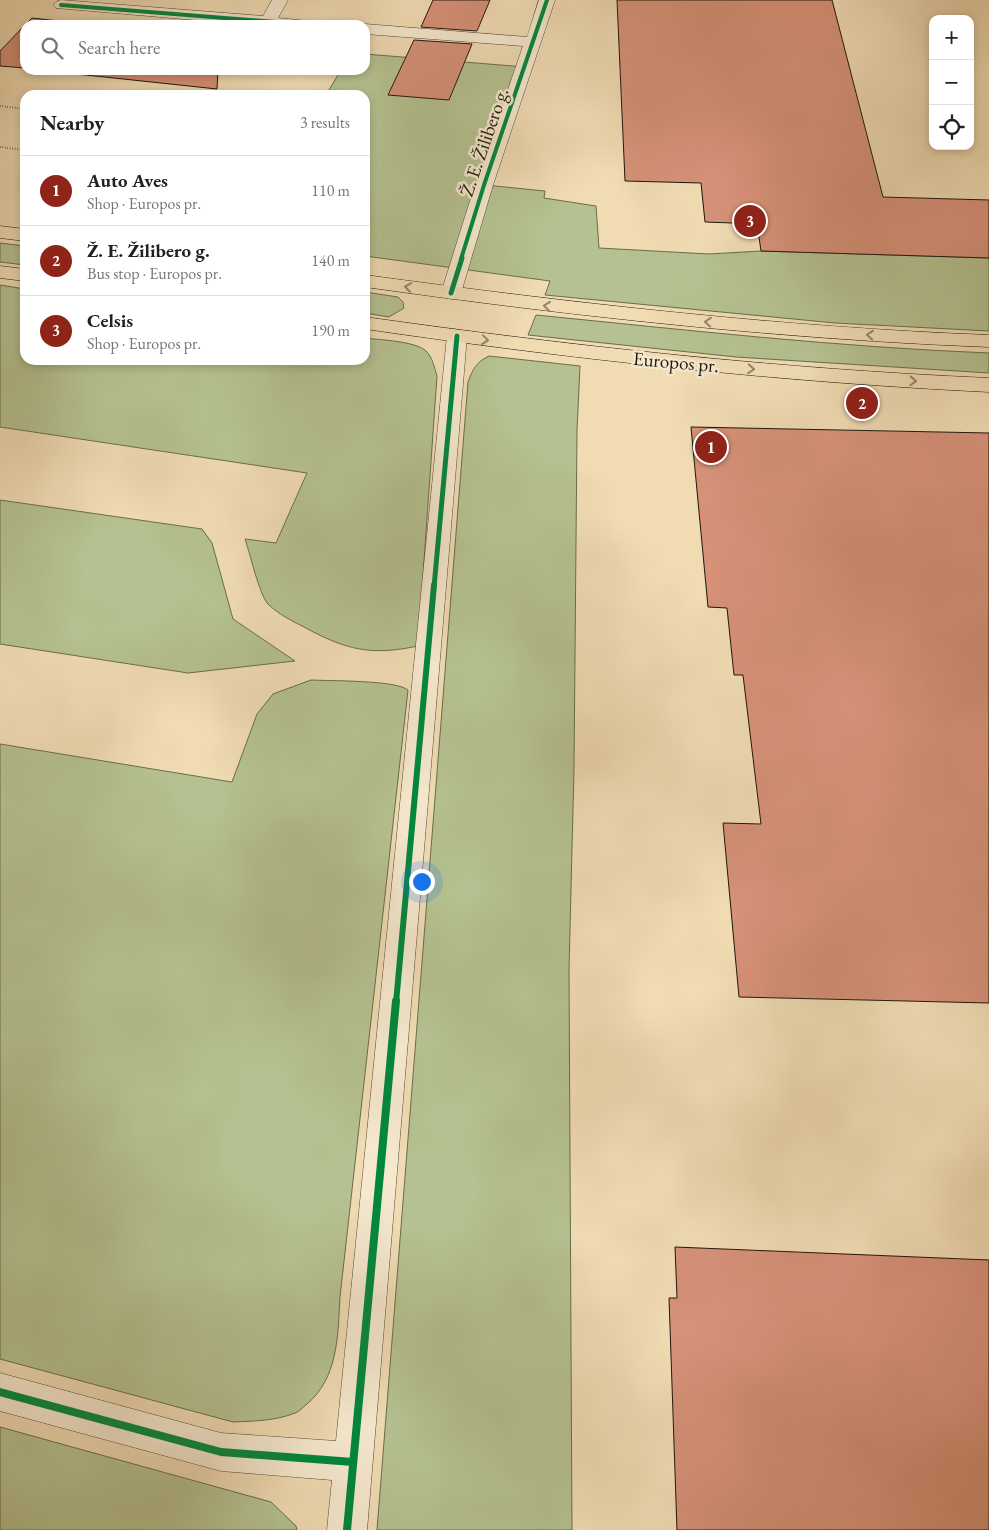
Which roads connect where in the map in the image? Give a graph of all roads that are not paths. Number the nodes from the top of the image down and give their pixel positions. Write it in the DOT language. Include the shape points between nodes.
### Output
graph roads {
  1 [pos="280,0"];
  2 [pos="547,0"];
  3 [pos="61,5"];
  4 [pos="244,20"];
  5 [pos="269,20"];
  6 [pos="370,29"];
  7 [pos="533,42"];
  8 [pos="0,232"];
  9 [pos="20,234"];
  10 [pos="0,272"];
  11 [pos="20,274"];
  12 [pos="370,283"];
  13 [pos="447,318"];
  14 [pos="370,324"];
  15 [pos="989,341"];
  16 [pos="989,385"];
  17 [pos="0,1392"];
  18 [pos="353,1462"];
  19 [pos="346,1530"];
  1 -- 5 [label="street"];
  2 -- 7 [label="street, Ž. E. Žilibero g."];
  3 -- 4 [label="street"];
  6 -- 7 [label="street"];
  7 -- 13 [label="street, Ž. E. Žilibero g." via="484,185"];
  8 -- 9 [label="main road"];
  10 -- 11 [label="main road"];
  13 -- 12 [label="main road, Europos pr., one-way"];
  13 -- 14 [label="main road, Europos pr."];
  15 -- 13 [label="main road, Europos pr., one-way" via="820,332 526,303"];
  13 -- 16 [label="main road, Europos pr., one-way" via="643,359"];
  13 -- 18 [label="street, Ž. E. Žilibero g."];
  17 -- 18 [label="street" via="221,1452"];
  18 -- 19 [label="street, Ž. E. Žilibero g."];
}
